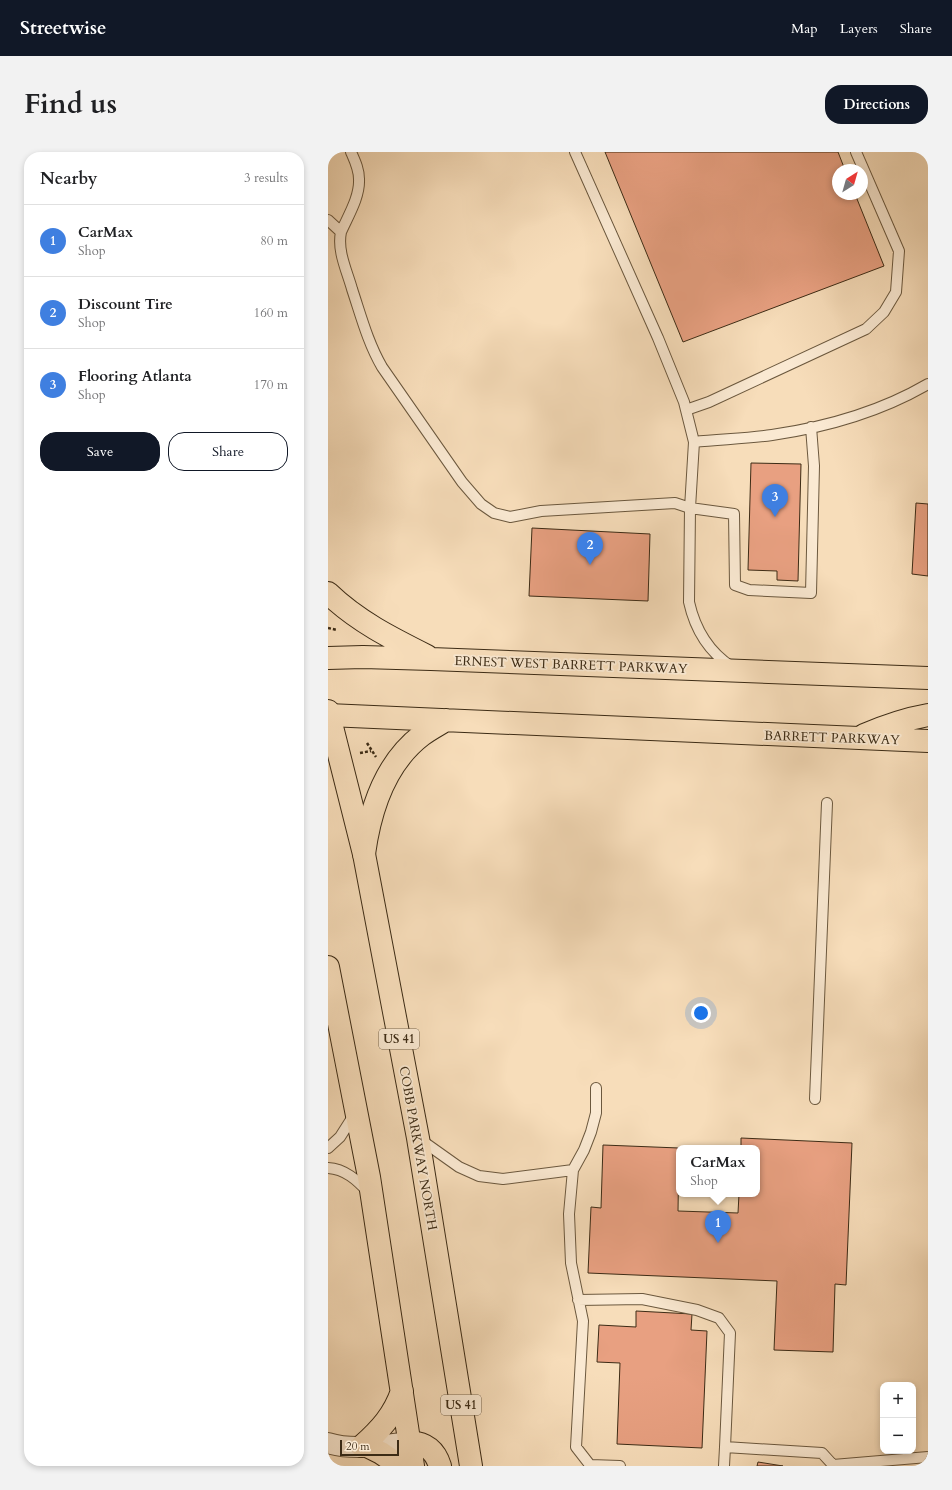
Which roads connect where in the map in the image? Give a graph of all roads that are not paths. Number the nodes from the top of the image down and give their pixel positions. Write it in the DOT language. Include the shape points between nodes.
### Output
graph roads {
  1 [pos="351,152"];
  2 [pos="575,152"];
  3 [pos="856,152"];
  4 [pos="328,220"];
  5 [pos="341,232"];
  6 [pos="928,384"];
  7 [pos="686,410"];
  8 [pos="811,427"];
  9 [pos="694,442"];
  10 [pos="690,508"];
  11 [pos="328,593"];
  12 [pos="328,658"];
  13 [pos="431,659"];
  14 [pos="738,670"];
  15 [pos="928,678"];
  16 [pos="328,714"];
  17 [pos="928,715"];
  18 [pos="446,720"];
  19 [pos="857,738"];
  20 [pos="928,741"];
  21 [pos="827,803"];
  22 [pos="364,854"];
  23 [pos="328,967"];
  24 [pos="596,1088"];
  25 [pos="815,1099"];
  26 [pos="356,1109"];
  27 [pos="418,1138"];
  28 [pos="328,1148"];
  29 [pos="328,1168"];
  30 [pos="573,1170"];
  31 [pos="372,1195"];
  32 [pos="578,1300"];
  33 [pos="402,1391"];
  34 [pos="410,1442"];
  35 [pos="328,1444"];
  36 [pos="364,1446"];
  37 [pos="725,1447"];
  38 [pos="928,1457"];
  39 [pos="400,1466"];
  40 [pos="413,1466"];
  41 [pos="440,1466"];
  42 [pos="471,1466"];
  43 [pos="620,1466"];
  44 [pos="724,1466"];
  45 [pos="833,1466"];
  1 -- 5 [label="lane" via="360,178 359,188"];
  2 -- 7 [label="lane" via="658,338"];
  3 -- 7 [label="lane" via="899,251 896,292 884,312 866,328 709,402"];
  4 -- 5 [label="lane"];
  5 -- 10 [label="lane" via="339,239 344,263 374,352 462,482 481,504 494,513 510,517 541,511 675,503"];
  6 -- 8 [label="lane" via="902,399 857,416"];
  7 -- 9 [label="lane"];
  8 -- 9 [label="lane" via="772,435"];
  8 -- 10 [label="lane" via="814,466 811,593 749,590 735,585 734,514"];
  9 -- 10 [label="lane"];
  10 -- 14 [label="lane" via="688,588 692,617 708,646 722,660"];
  11 -- 13 [label="main road" via="370,626"];
  12 -- 13 [label="main road, ERNEST WEST BARRETT PARKWAY"];
  13 -- 14 [label="main road, ERNEST WEST BARRETT PARKWAY"];
  14 -- 15 [label="main road, ERNEST WEST BARRETT PARKWAY"];
  16 -- 18 [label="main road"];
  16 -- 22 [label="main road, COBB PARKWAY NORTH / US 41"];
  17 -- 19 [label="main road" via="891,724"];
  18 -- 19 [label="main road, BARRETT PARKWAY"];
  18 -- 22 [label="main road" via="422,735 404,752 384,782 366,838"];
  19 -- 20 [label="main road, BARRETT PARKWAY"];
  21 -- 25 [label="lane"];
  22 -- 27 [label="main road, COBB PARKWAY NORTH / US 41"];
  23 -- 26 [label="main road"];
  24 -- 30 [label="lane" via="596,1113 591,1132"];
  26 -- 28 [label="lane" via="349,1124"];
  26 -- 31 [label="main road"];
  27 -- 30 [label="lane" via="459,1167 479,1176 503,1179"];
  27 -- 42 [label="main road, COBB PARKWAY NORTH / US 41"];
  29 -- 31 [label="lane" via="346,1173"];
  30 -- 32 [label="lane" via="569,1214 571,1264"];
  31 -- 33 [label="main road"];
  32 -- 37 [label="lane" via="642,1299 697,1310 719,1318 730,1333"];
  32 -- 43 [label="lane" via="583,1321 576,1447 590,1465"];
  33 -- 34 [label="main road"];
  33 -- 36 [label="main road" via="389,1419"];
  34 -- 36 [label="street"];
  34 -- 40 [label="main road"];
  34 -- 41 [label="main road" via="419,1442 427,1446 434,1453"];
  35 -- 36 [label="street" via="340,1447"];
  36 -- 39 [label="main road" via="381,1453"];
  37 -- 44 [label="lane"];
  37 -- 45 [label="lane" via="822,1453"];
  38 -- 45 [label="lane"];
}
